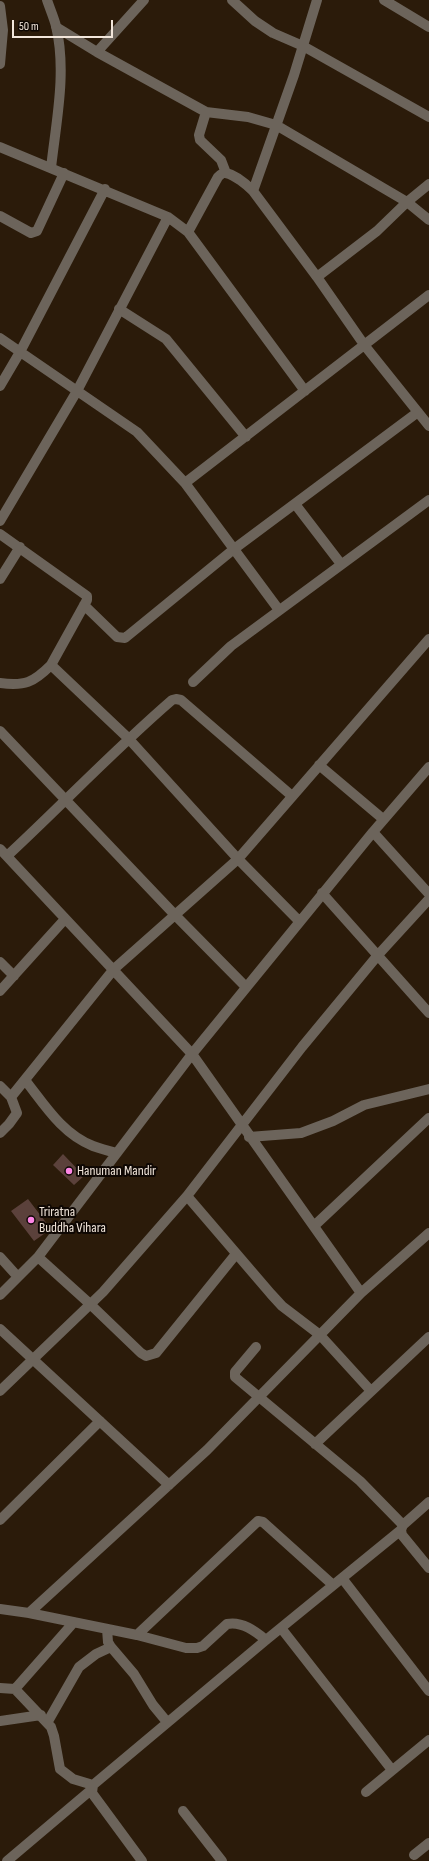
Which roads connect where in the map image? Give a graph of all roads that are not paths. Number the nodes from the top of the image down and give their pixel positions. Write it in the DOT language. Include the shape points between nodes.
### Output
graph roads {
  1 [pos="47,0"];
  2 [pos="144,0"];
  3 [pos="232,0"];
  4 [pos="317,0"];
  5 [pos="384,0"];
  6 [pos="0,6"];
  7 [pos="56,27"];
  8 [pos="429,27"];
  9 [pos="303,46"];
  10 [pos="97,52"];
  11 [pos="0,64"];
  12 [pos="206,112"];
  13 [pos="429,117"];
  14 [pos="276,125"];
  15 [pos="0,147"];
  16 [pos="51,168"];
  17 [pos="64,173"];
  18 [pos="226,173"];
  19 [pos="429,184"];
  20 [pos="105,189"];
  21 [pos="253,191"];
  22 [pos="407,202"];
  23 [pos="0,216"];
  24 [pos="168,217"];
  25 [pos="429,220"];
  26 [pos="188,232"];
  27 [pos="317,277"];
  28 [pos="429,295"];
  29 [pos="120,309"];
  30 [pos="0,338"];
  31 [pos="365,346"];
  32 [pos="20,352"];
  33 [pos="0,386"];
  34 [pos="305,391"];
  35 [pos="77,392"];
  36 [pos="418,412"];
  37 [pos="429,426"];
  38 [pos="246,437"];
  39 [pos="185,483"];
  40 [pos="429,500"];
  41 [pos="295,504"];
  42 [pos="0,521"];
  43 [pos="0,534"];
  44 [pos="20,547"];
  45 [pos="234,549"];
  46 [pos="341,564"];
  47 [pos="0,579"];
  48 [pos="84,605"];
  49 [pos="279,610"];
  50 [pos="429,638"];
  51 [pos="51,666"];
  52 [pos="193,682"];
  53 [pos="0,683"];
  54 [pos="0,732"];
  55 [pos="128,738"];
  56 [pos="319,765"];
  57 [pos="429,766"];
  58 [pos="292,796"];
  59 [pos="66,801"];
  60 [pos="383,819"];
  61 [pos="373,832"];
  62 [pos="0,849"];
  63 [pos="7,856"];
  64 [pos="238,859"];
  65 [pos="322,893"];
  66 [pos="429,894"];
  67 [pos="429,899"];
  68 [pos="175,915"];
  69 [pos="65,919"];
  70 [pos="299,922"];
  71 [pos="378,955"];
  72 [pos="0,962"];
  73 [pos="114,969"];
  74 [pos="14,976"];
  75 [pos="246,987"];
  76 [pos="0,991"];
  77 [pos="429,1013"];
  78 [pos="192,1054"];
  79 [pos="25,1080"];
  80 [pos="0,1086"];
  81 [pos="429,1089"];
  82 [pos="11,1097"];
  83 [pos="429,1118"];
  84 [pos="241,1126"];
  85 [pos="0,1133"];
  86 [pos="249,1137"];
  87 [pos="117,1152"];
  88 [pos="187,1196"];
  89 [pos="314,1226"];
  90 [pos="429,1232"];
  91 [pos="236,1254"];
  92 [pos="0,1257"];
  93 [pos="38,1257"];
  94 [pos="18,1276"];
  95 [pos="361,1293"];
  96 [pos="0,1295"];
  97 [pos="90,1304"];
  98 [pos="0,1329"];
  99 [pos="320,1336"];
  100 [pos="429,1337"];
  101 [pos="256,1347"];
  102 [pos="32,1360"];
  103 [pos="0,1391"];
  104 [pos="371,1391"];
  105 [pos="258,1398"];
  106 [pos="100,1421"];
  107 [pos="315,1444"];
  108 [pos="170,1484"];
  109 [pos="429,1502"];
  110 [pos="0,1520"];
  111 [pos="402,1528"];
  112 [pos="429,1568"];
  113 [pos="342,1578"];
  114 [pos="333,1585"];
  115 [pos="0,1609"];
  116 [pos="29,1613"];
  117 [pos="74,1622"];
  118 [pos="281,1628"];
  119 [pos="107,1629"];
  120 [pos="136,1635"];
  121 [pos="266,1640"];
  122 [pos="111,1648"];
  123 [pos="0,1688"];
  124 [pos="15,1689"];
  125 [pos="429,1692"];
  126 [pos="44,1719"];
  127 [pos="0,1721"];
  128 [pos="167,1722"];
  129 [pos="429,1740"];
  130 [pos="392,1770"];
  131 [pos="92,1788"];
  132 [pos="366,1792"];
  133 [pos="183,1811"];
  134 [pos="429,1843"];
  135 [pos="414,1855"];
  136 [pos="7,1861"];
  137 [pos="142,1861"];
  138 [pos="222,1861"];
  1 -- 7 [label="street"];
  2 -- 10 [label="street"];
  3 -- 9 [label="street" via="273,34"];
  4 -- 9 [label="street"];
  5 -- 8 [label="street"];
  6 -- 11 [label="street" via="3,30"];
  7 -- 10 [label="street"];
  7 -- 16 [label="street" via="60,78"];
  9 -- 13 [label="street"];
  9 -- 14 [label="street"];
  10 -- 12 [label="street"];
  12 -- 14 [label="street" via="248,117"];
  12 -- 18 [label="street" via="199,135 200,140 221,160"];
  14 -- 21 [label="street"];
  14 -- 22 [label="street"];
  15 -- 16 [label="street"];
  16 -- 17 [label="street"];
  17 -- 20 [label="street"];
  17 -- 23 [label="street" via="37,231 31,234"];
  18 -- 21 [label="street"];
  18 -- 26 [label="street" via="218,177"];
  19 -- 22 [label="street"];
  20 -- 24 [label="street"];
  20 -- 32 [label="street"];
  21 -- 27 [label="street"];
  22 -- 25 [label="street"];
  22 -- 27 [label="street" via="377,231"];
  24 -- 26 [label="street"];
  24 -- 29 [label="street"];
  26 -- 34 [label="street"];
  27 -- 31 [label="street"];
  28 -- 31 [label="street"];
  29 -- 35 [label="street"];
  29 -- 38 [label="street" via="166,339"];
  30 -- 32 [label="street"];
  31 -- 34 [label="street"];
  31 -- 36 [label="street"];
  32 -- 33 [label="street"];
  32 -- 35 [label="street"];
  34 -- 38 [label="street"];
  35 -- 39 [label="street" via="137,432"];
  35 -- 42 [label="street"];
  36 -- 37 [label="street"];
  36 -- 41 [label="street"];
  38 -- 39 [label="street"];
  39 -- 45 [label="street"];
  40 -- 46 [label="street"];
  41 -- 45 [label="street"];
  41 -- 46 [label="street"];
  43 -- 44 [label="street"];
  44 -- 47 [label="street"];
  44 -- 48 [label="street" via="87,596"];
  45 -- 48 [label="street" via="125,638 117,637"];
  45 -- 49 [label="street"];
  46 -- 49 [label="street"];
  48 -- 51 [label="street"];
  49 -- 52 [label="street" via="231,646"];
  50 -- 56 [label="street"];
  51 -- 53 [label="street" via="33,681 25,684"];
  51 -- 55 [label="street"];
  54 -- 59 [label="street"];
  55 -- 58 [label="street" via="172,700 181,700"];
  55 -- 59 [label="street"];
  55 -- 64 [label="street"];
  56 -- 58 [label="street"];
  56 -- 60 [label="street"];
  57 -- 60 [label="street"];
  58 -- 64 [label="street"];
  59 -- 63 [label="street"];
  59 -- 68 [label="street"];
  60 -- 61 [label="street"];
  61 -- 65 [label="street"];
  61 -- 66 [label="street"];
  62 -- 63 [label="street"];
  63 -- 69 [label="street"];
  64 -- 68 [label="street"];
  64 -- 70 [label="street"];
  65 -- 70 [label="street"];
  65 -- 71 [label="street"];
  67 -- 71 [label="street"];
  68 -- 73 [label="street"];
  68 -- 75 [label="street"];
  69 -- 73 [label="street"];
  69 -- 74 [label="street"];
  70 -- 75 [label="street"];
  71 -- 77 [label="street"];
  71 -- 84 [label="street"];
  72 -- 74 [label="street"];
  73 -- 78 [label="street"];
  73 -- 79 [label="street"];
  74 -- 76 [label="street"];
  75 -- 78 [label="street"];
  78 -- 84 [label="street"];
  78 -- 87 [label="street"];
  79 -- 82 [label="street"];
  79 -- 87 [label="street" via="58,1122 74,1136 93,1146"];
  80 -- 82 [label="street"];
  81 -- 86 [label="street" via="364,1106 301,1133"];
  82 -- 85 [label="street" via="17,1112"];
  83 -- 89 [label="street"];
  84 -- 86 [label="street"];
  84 -- 88 [label="street"];
  86 -- 89 [label="street"];
  87 -- 93 [label="street"];
  88 -- 91 [label="street"];
  88 -- 97 [label="street"];
  89 -- 95 [label="street"];
  90 -- 95 [label="street"];
  91 -- 97 [label="street" via="151,1356 141,1353"];
  91 -- 99 [label="street" via="282,1306"];
  92 -- 94 [label="street"];
  93 -- 94 [label="street"];
  93 -- 97 [label="street"];
  94 -- 96 [label="street"];
  95 -- 99 [label="street"];
  97 -- 102 [label="street"];
  98 -- 102 [label="street"];
  99 -- 104 [label="street"];
  99 -- 105 [label="street"];
  100 -- 104 [label="street"];
  101 -- 105 [label="street" via="234,1375"];
  102 -- 103 [label="street"];
  102 -- 106 [label="street"];
  104 -- 107 [label="street"];
  105 -- 107 [label="street"];
  105 -- 108 [label="street"];
  106 -- 108 [label="street"];
  106 -- 110 [label="street"];
  107 -- 111 [label="street" via="370,1489"];
  108 -- 116 [label="street"];
  109 -- 111 [label="street"];
  111 -- 112 [label="street" via="402,1534"];
  111 -- 113 [label="street"];
  113 -- 114 [label="street"];
  113 -- 125 [label="street"];
  114 -- 118 [label="street"];
  114 -- 120 [label="street" via="263,1522 258,1521"];
  115 -- 116 [label="street"];
  116 -- 117 [label="street"];
  117 -- 119 [label="street"];
  117 -- 124 [label="street"];
  118 -- 121 [label="street"];
  118 -- 130 [label="street"];
  119 -- 120 [label="street"];
  119 -- 122 [label="street"];
  120 -- 121 [label="street" via="186,1648 196,1648 203,1646 231,1623 252,1629"];
  121 -- 128 [label="street"];
  122 -- 126 [label="street" via="88,1659 79,1667"];
  122 -- 128 [label="street" via="134,1674 152,1705"];
  123 -- 124 [label="street"];
  124 -- 126 [label="street"];
  126 -- 127 [label="street"];
  126 -- 131 [label="street" via="54,1736 60,1769"];
  128 -- 131 [label="street"];
  129 -- 130 [label="street"];
  130 -- 132 [label="street"];
  131 -- 136 [label="street"];
  131 -- 137 [label="street" via="92,1794"];
  133 -- 138 [label="street"];
  134 -- 135 [label="street"];
}
